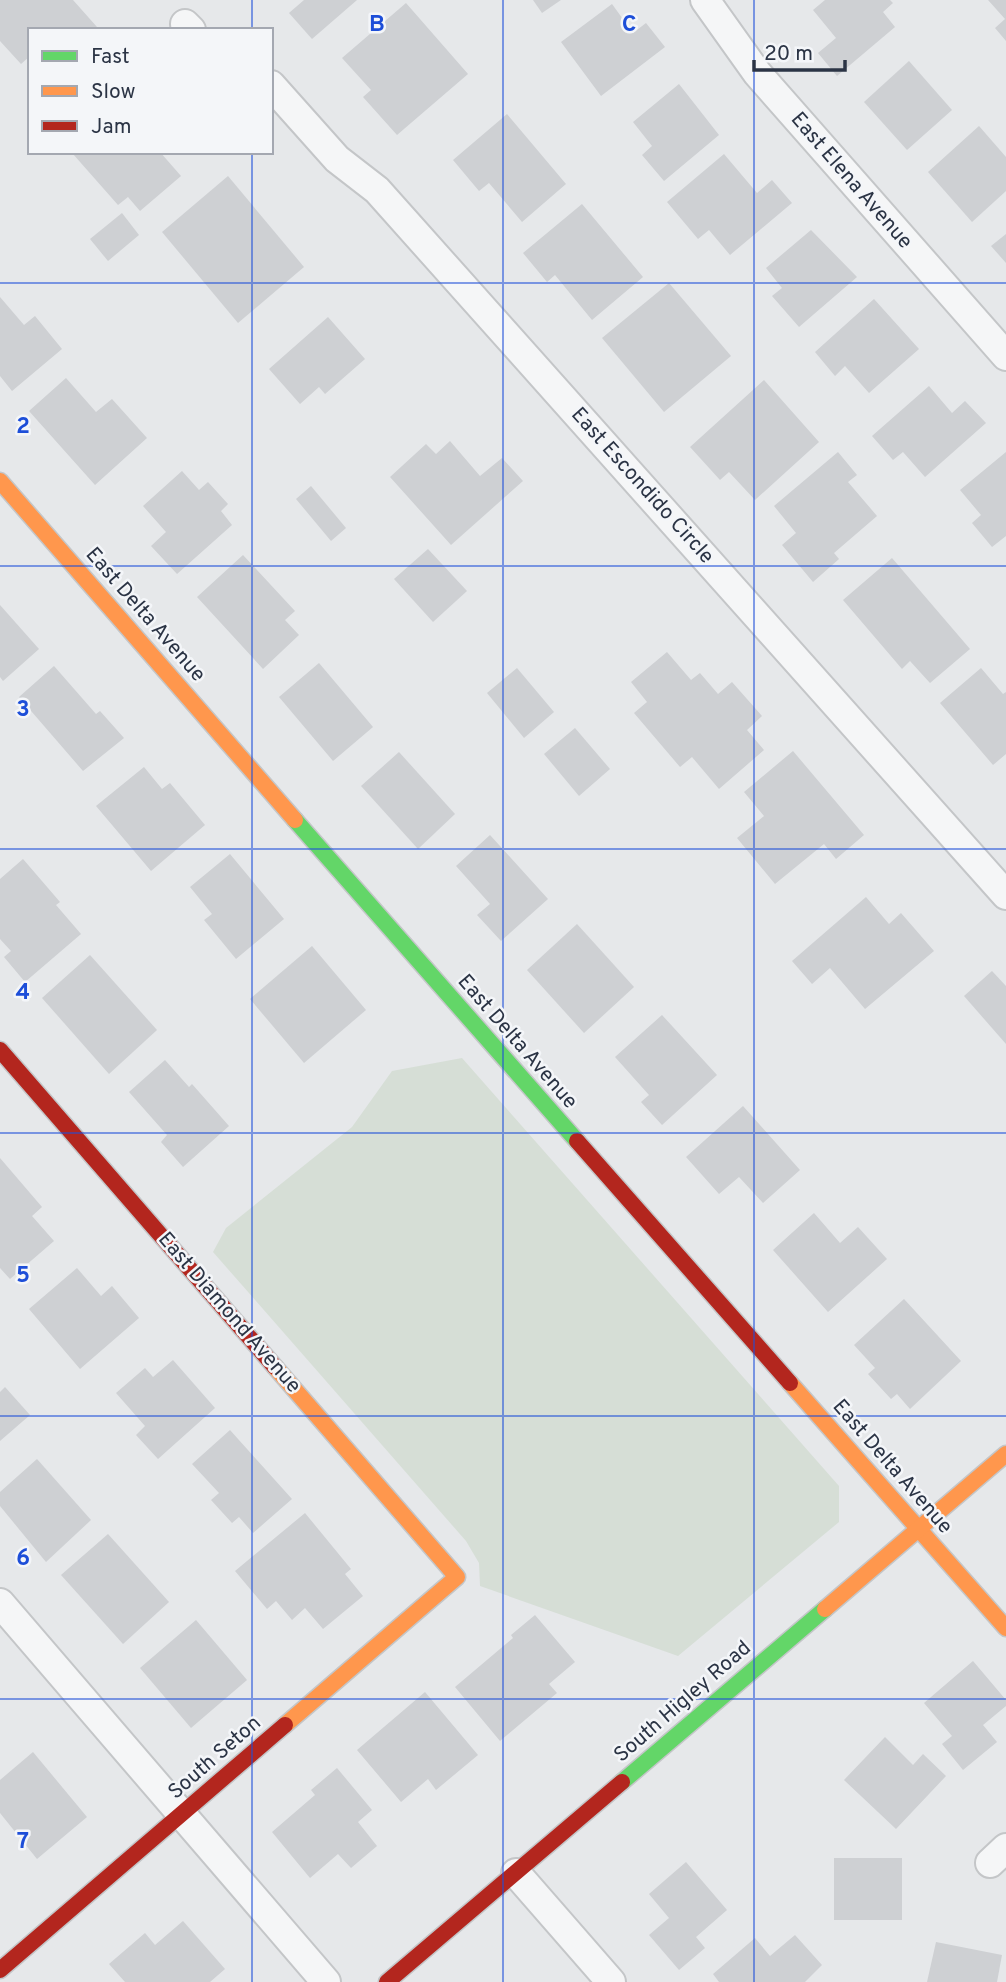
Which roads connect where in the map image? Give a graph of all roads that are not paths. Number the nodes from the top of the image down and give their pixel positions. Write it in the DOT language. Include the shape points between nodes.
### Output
graph roads {
  1 [pos="705,0"];
  2 [pos="273,87"];
  3 [pos="1006,356"];
  4 [pos="0,481"];
  5 [pos="1006,895"];
  6 [pos="0,1050"];
  7 [pos="1006,1454"];
  8 [pos="918,1528"];
  9 [pos="457,1577"];
  10 [pos="0,1603"];
  11 [pos="1006,1628"];
  12 [pos="182,1814"];
  13 [pos="516,1872"];
  14 [pos="0,1970"];
  15 [pos="326,1982"];
  16 [pos="387,1982"];
  17 [pos="611,1982"];
  1 -- 3 [label="street, East Elena Avenue" via="757,73"];
  2 -- 5 [label="street, East Escondido Circle" via="337,159 377,190"];
  4 -- 8 [label="street, East Delta Avenue"];
  6 -- 9 [label="street, East Diamond Avenue"];
  7 -- 8 [label="street, South Higley Road"];
  8 -- 11 [label="street, East Delta Avenue"];
  8 -- 13 [label="street, South Higley Road"];
  9 -- 12 [label="street, South Seton"];
  10 -- 12 [label="street"];
  12 -- 14 [label="street, South Seton"];
  12 -- 15 [label="street"];
  13 -- 16 [label="street, South Higley Road"];
  13 -- 17 [label="street"];
}
